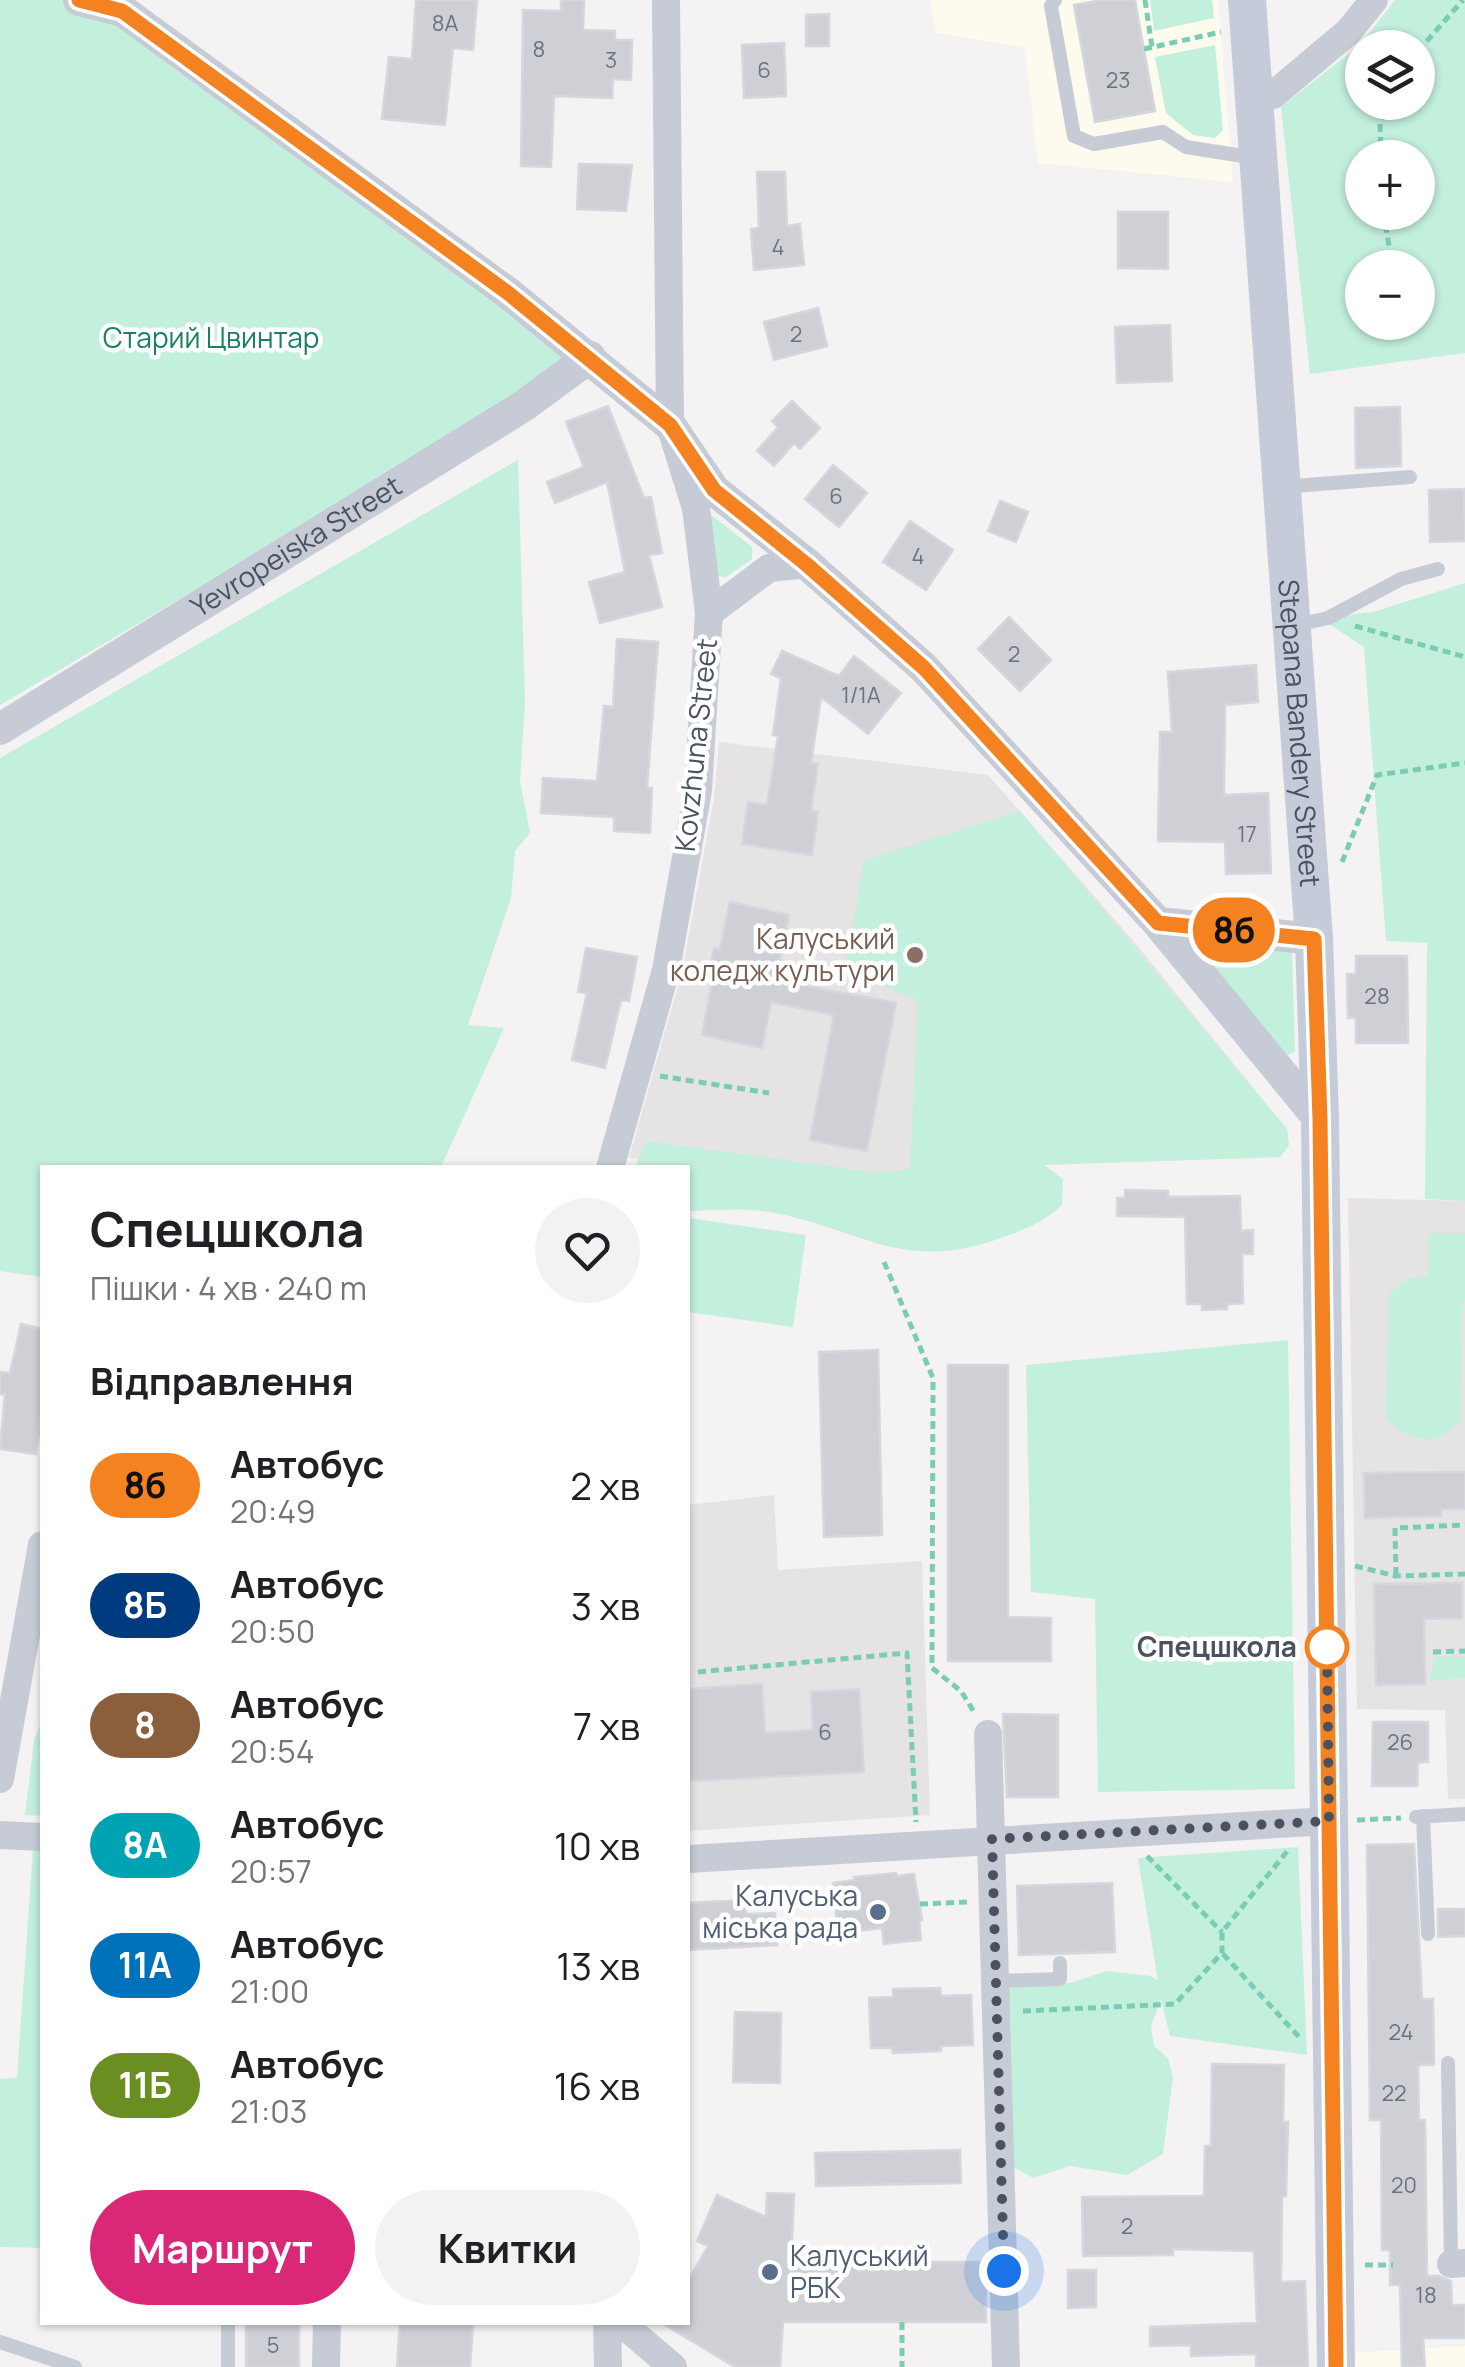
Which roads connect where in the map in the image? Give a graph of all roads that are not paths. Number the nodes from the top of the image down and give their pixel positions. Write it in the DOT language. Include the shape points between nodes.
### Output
graph roads {
  1 [pos="78,0"];
  2 [pos="666,0"];
  3 [pos="1054,0"];
  4 [pos="1374,0"];
  5 [pos="1238,15"];
  6 [pos="1254,96"];
  7 [pos="1257,158"];
  8 [pos="590,357"];
  9 [pos="670,425"];
  10 [pos="1410,477"];
  11 [pos="1281,487"];
  12 [pos="806,564"];
  13 [pos="1438,569"];
  14 [pos="709,613"];
  15 [pos="1291,626"];
  16 [pos="0,729"];
  17 [pos="1158,923"];
  18 [pos="1314,939"];
  19 [pos="1320,1120"];
  20 [pos="611,1165"];
  21 [pos="40,1556"];
  22 [pos="988,1734"];
  23 [pos="0,1779"];
  24 [pos="1465,1814"];
  25 [pos="1339,1820"];
  26 [pos="0,1835"];
  27 [pos="40,1836"];
  28 [pos="992,1839"];
  29 [pos="690,1860"];
  30 [pos="1428,1934"];
  31 [pos="1060,1963"];
  32 [pos="996,1981"];
  33 [pos="1448,2063"];
  34 [pos="1458,2264"];
  35 [pos="228,2325"];
  36 [pos="326,2325"];
  37 [pos="607,2325"];
  38 [pos="624,2325"];
  39 [pos="0,2342"];
  40 [pos="75,2367"];
  41 [pos="228,2367"];
  42 [pos="326,2367"];
  43 [pos="608,2367"];
  44 [pos="673,2367"];
  45 [pos="1006,2367"];
  46 [pos="1336,2367"];
  1 -- 8 [label="street" via="122,11"];
  2 -- 9 [label="street, Kovzhuna Street"];
  3 -- 7 [label="lane" via="1074,136 1094,144 1163,132 1186,147"];
  4 -- 6 [label="street" via="1348,32 1272,94"];
  5 -- 6 [label="main road, Stepana Bandery Street"];
  6 -- 7 [label="main road, Stepana Bandery Street"];
  7 -- 11 [label="main road, Stepana Bandery Street"];
  8 -- 9 [label="street"];
  8 -- 16 [label="street, Yevropeiska Street" via="522,407"];
  9 -- 12 [label="street" via="714,490"];
  9 -- 14 [label="street, Kovzhuna Street" via="696,508"];
  10 -- 11 [label="lane"];
  11 -- 15 [label="main road, Stepana Bandery Street"];
  12 -- 14 [label="street, Kovzhuna Street" via="769,568"];
  12 -- 17 [label="street" via="924,668"];
  13 -- 15 [label="lane" via="1400,579 1328,618"];
  14 -- 20 [label="street, Kovzhuna Street" via="698,790 666,970"];
  15 -- 18 [label="main road, Stepana Bandery Street"];
  17 -- 18 [label="street"];
  17 -- 19 [label="street"];
  18 -- 19 [label="main road, Stepana Bandery Street"];
  19 -- 25 [label="main road, Stepana Bandery Street"];
  21 -- 23 [label="street"];
  22 -- 28 [label="street"];
  24 -- 30 [label="lane" via="1419,1817"];
  25 -- 28 [label="street"];
  25 -- 46 [label="main road, Stepana Bandery Street"];
  26 -- 27 [label="street"];
  28 -- 29 [label="street"];
  28 -- 32 [label="street"];
  31 -- 32 [label="lane" via="1060,1979"];
  32 -- 45 [label="street"];
  33 -- 34 [label="lane"];
  35 -- 41 [label="lane"];
  36 -- 42 [label="street"];
  37 -- 43 [label="street"];
  38 -- 44 [label="street"];
  39 -- 40 [label="lane"];
}
